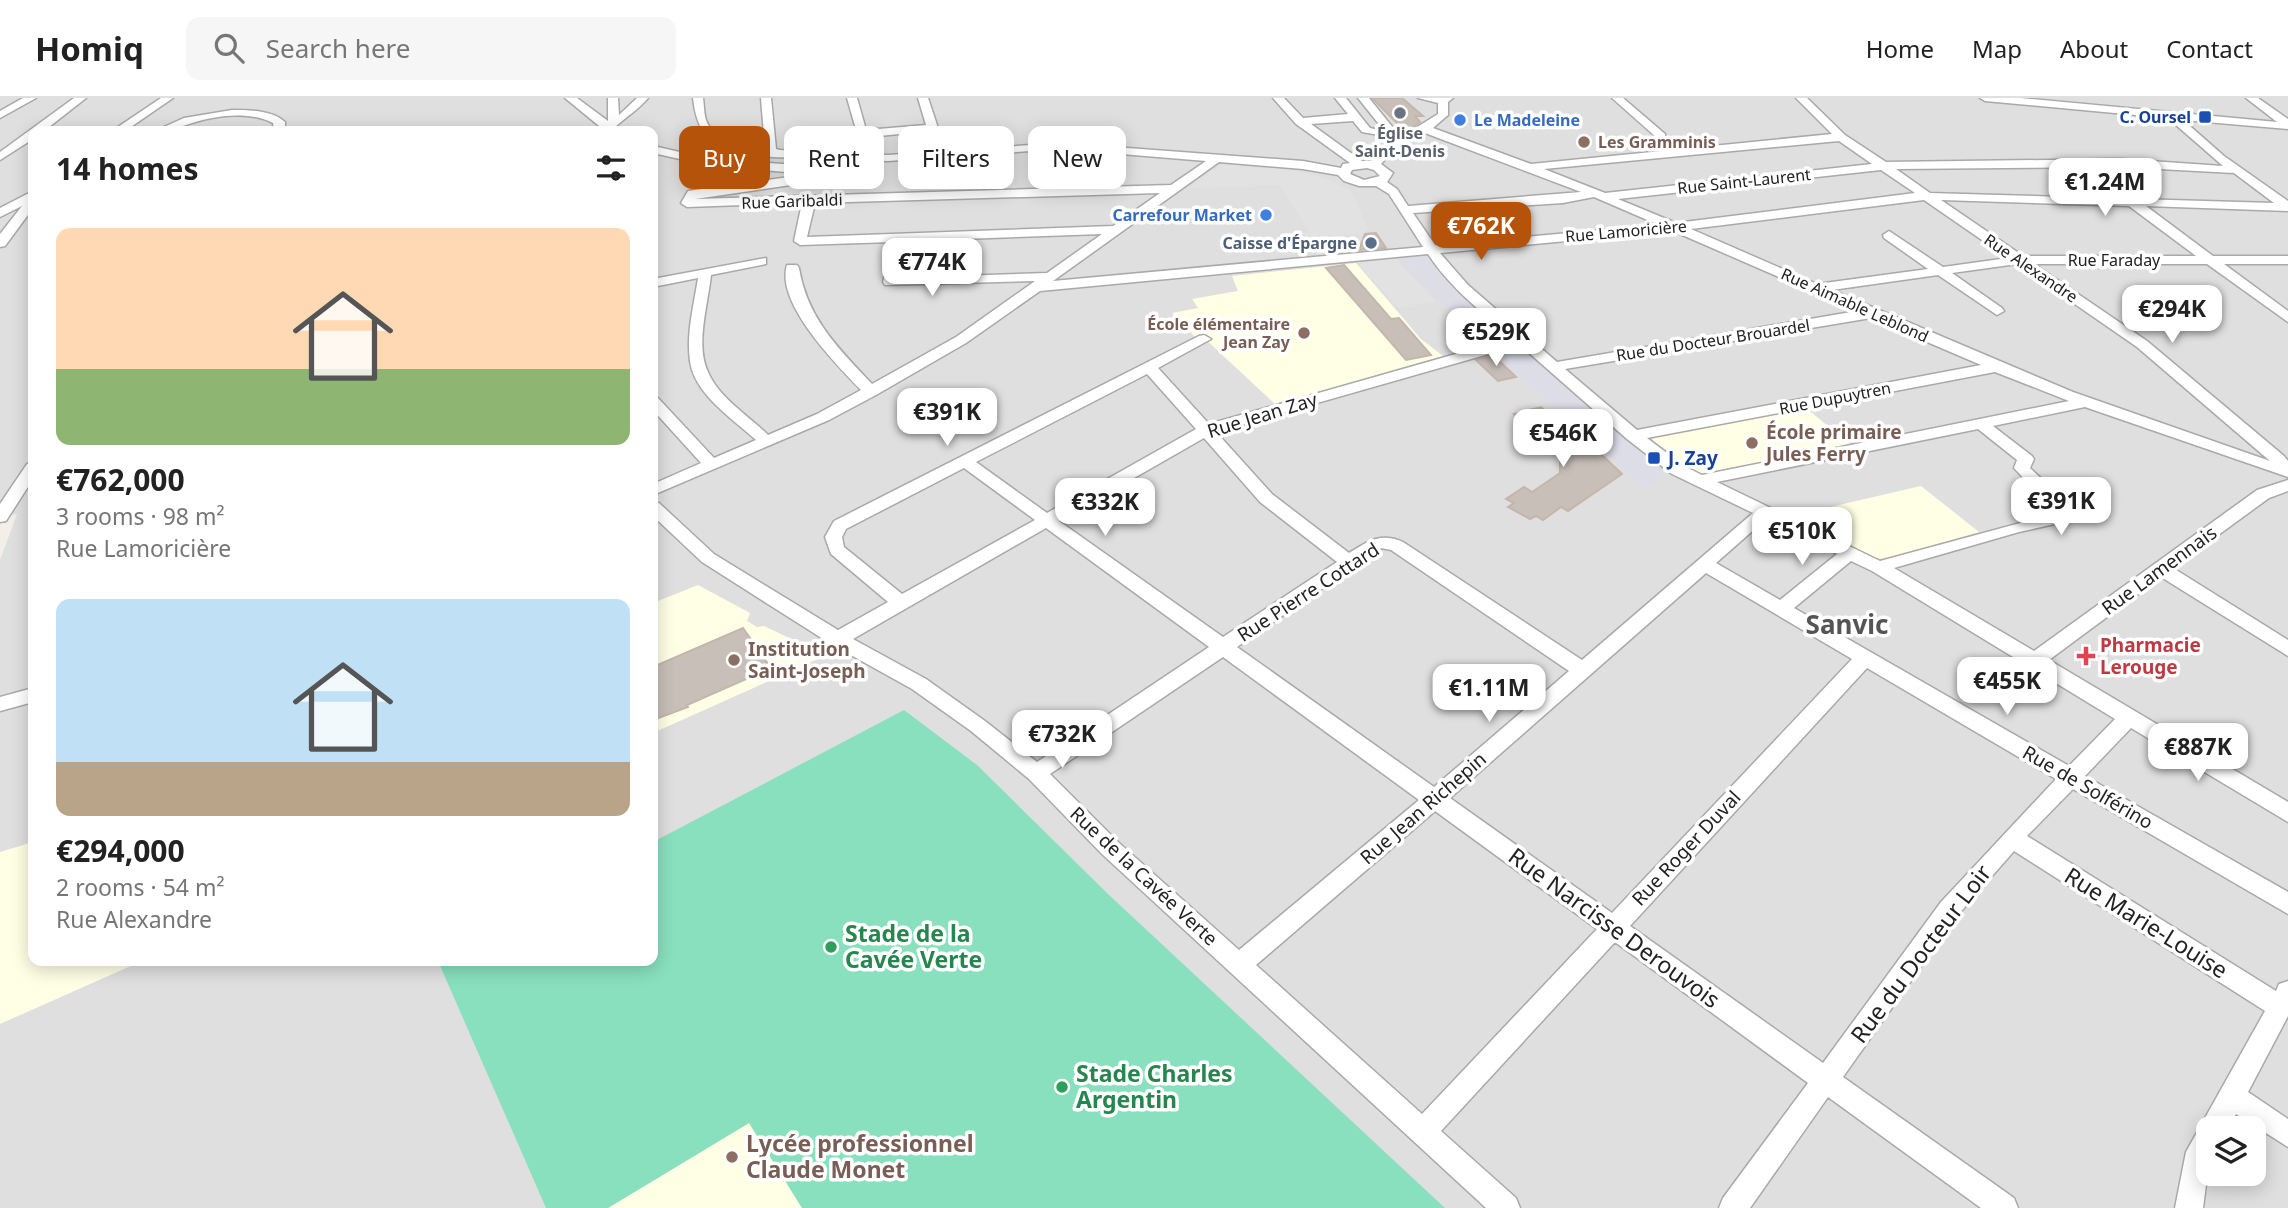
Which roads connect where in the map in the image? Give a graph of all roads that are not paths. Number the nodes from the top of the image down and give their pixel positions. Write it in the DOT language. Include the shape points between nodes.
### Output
graph roads {
  1 [pos="31,98"];
  2 [pos="81,98"];
  3 [pos="169,98"];
  4 [pos="570,98"];
  5 [pos="613,98"];
  6 [pos="643,98"];
  7 [pos="689,98"];
  8 [pos="698,98"];
  9 [pos="766,98"];
  10 [pos="852,98"];
  11 [pos="923,98"];
  12 [pos="1278,98"];
  13 [pos="1340,98"];
  14 [pos="1363,98"];
  15 [pos="1423,98"];
  16 [pos="1617,98"];
  17 [pos="1801,98"];
  18 [pos="1985,98"];
  19 [pos="2251,98"];
  20 [pos="1445,99"];
  21 [pos="0,115"];
  22 [pos="2172,116"];
  23 [pos="1355,117"];
  24 [pos="1300,122"];
  25 [pos="2288,125"];
  26 [pos="44,126"];
  27 [pos="126,126"];
  28 [pos="165,126"];
  29 [pos="176,126"];
  30 [pos="279,126"];
  31 [pos="611,126"];
  32 [pos="612,126"];
  33 [pos="613,126"];
  34 [pos="1425,129"];
  35 [pos="1661,136"];
  36 [pos="1841,137"];
  37 [pos="28,138"];
  38 [pos="658,150"];
  39 [pos="774,152"];
  40 [pos="1156,156"];
  41 [pos="0,157"];
  42 [pos="1215,160"];
  43 [pos="1358,164"];
  44 [pos="1374,165"];
  45 [pos="1532,166"];
  46 [pos="1882,166"];
  47 [pos="884,168"];
  48 [pos="784,169"];
  49 [pos="2236,170"];
  50 [pos="1343,172"];
  51 [pos="784,181"];
  52 [pos="1378,182"];
  53 [pos="1174,189"];
  54 [pos="1602,194"];
  55 [pos="1924,196"];
  56 [pos="28,200"];
  57 [pos="809,201"];
  58 [pos="2132,202"];
  59 [pos="28,204"];
  60 [pos="2288,207"];
  61 [pos="1403,210"];
  62 [pos="0,214"];
  63 [pos="1675,226"];
  64 [pos="1116,230"];
  65 [pos="1889,234"];
  66 [pos="900,237"];
  67 [pos="0,243"];
  68 [pos="1431,249"];
  69 [pos="2019,260"];
  70 [pos="2209,260"];
  71 [pos="2288,260"];
  72 [pos="761,261"];
  73 [pos="793,268"];
  74 [pos="1941,271"];
  75 [pos="705,272"];
  76 [pos="1050,277"];
  77 [pos="658,282"];
  78 [pos="1035,287"];
  79 [pos="1816,288"];
  80 [pos="1997,311"];
  81 [pos="1873,313"];
  82 [pos="2288,318"];
  83 [pos="1204,339"];
  84 [pos="1522,340"];
  85 [pos="1149,367"];
  86 [pos="1553,367"];
  87 [pos="1996,367"];
  88 [pos="871,392"];
  89 [pos="2088,402"];
  90 [pos="658,406"];
  91 [pos="1982,424"];
  92 [pos="1206,430"];
  93 [pos="1633,436"];
  94 [pos="766,440"];
  95 [pos="964,461"];
  96 [pos="711,464"];
  97 [pos="2288,471"];
  98 [pos="28,475"];
  99 [pos="1699,481"];
  100 [pos="2288,485"];
  101 [pos="658,488"];
  102 [pos="658,512"];
  103 [pos="1764,512"];
  104 [pos="0,517"];
  105 [pos="1047,521"];
  106 [pos="1850,553"];
  107 [pos="1349,562"];
  108 [pos="1706,565"];
  109 [pos="1878,567"];
  110 [pos="2161,569"];
  111 [pos="901,603"];
  112 [pos="1780,609"];
  113 [pos="838,639"];
  114 [pos="1224,648"];
  115 [pos="2288,649"];
  116 [pos="1864,658"];
  117 [pos="2034,661"];
  118 [pos="1582,670"];
  119 [pos="28,696"];
  120 [pos="0,704"];
  121 [pos="2129,717"];
  122 [pos="1036,774"];
  123 [pos="2070,777"];
  124 [pos="1435,799"];
  125 [pos="2288,813"];
  126 [pos="2012,838"];
  127 [pos="2288,904"];
  128 [pos="1613,927"];
  129 [pos="1239,965"];
  130 [pos="2284,1000"];
  131 [pos="1826,1081"];
  132 [pos="2231,1096"];
  133 [pos="2221,1116"];
  134 [pos="1423,1132"];
  135 [pos="2288,1134"];
  136 [pos="2196,1162"];
  137 [pos="1506,1208"];
  138 [pos="1733,1208"];
  139 [pos="2004,1208"];
  140 [pos="2189,1208"];
  1 -- 21 [label="street"];
  2 -- 26 [label="street"];
  3 -- 27 [label="street"];
  3 -- 28 [label="street"];
  4 -- 31 [label="street"];
  5 -- 32 [label="street"];
  6 -- 33 [label="street"];
  7 -- 39 [label="street" via="695,125 710,141 734,150"];
  8 -- 39 [label="street" via="701,122 708,133 731,144"];
  9 -- 39 [label="street"];
  10 -- 11 [label="street" via="862,136 932,128"];
  12 -- 24 [label="street"];
  13 -- 23 [label="street"];
  14 -- 23 [label="street" via="1388,129 1381,134 1366,130"];
  15 -- 20 [label="street"];
  16 -- 35 [label="street"];
  17 -- 36 [label="street, Rue Alexandre"];
  18 -- 22 [label="street"];
  19 -- 25 [label="street"];
  20 -- 34 [label="street" via="1443,115"];
  22 -- 25 [label="street"];
  22 -- 49 [label="street"];
  23 -- 24 [label="street"];
  24 -- 43 [label="street"];
  29 -- 30 [label="street" via="203,117 246,113 275,119"];
  34 -- 44 [label="street" via="1403,139"];
  34 -- 45 [label="street, Rue Aimable Leblond"];
  36 -- 45 [label="street"];
  36 -- 46 [label="street, Rue Alexandre"];
  37 -- 41 [label="street"];
  38 -- 48 [label="street" via="691,159"];
  39 -- 40 [label="street" via="900,157 1060,146"];
  40 -- 42 [label="street"];
  40 -- 47 [label="street" via="1062,153"];
  42 -- 50 [label="street"];
  42 -- 53 [label="street"];
  43 -- 44 [label="street"];
  43 -- 50 [label="street"];
  44 -- 52 [label="street" via="1387,173"];
  45 -- 54 [label="street, Rue Aimable Leblond"];
  46 -- 49 [label="street, Rue Saint-Laurent" via="2120,163"];
  46 -- 54 [label="street, Rue Saint-Laurent"];
  46 -- 55 [label="street, Rue Alexandre"];
  49 -- 60 [label="street"];
  50 -- 52 [label="street" via="1355,181"];
  51 -- 57 [label="street, Rue Garibaldi" via="692,194 687,203"];
  52 -- 61 [label="street" via="1393,192"];
  53 -- 57 [label="street, Rue Garibaldi"];
  53 -- 64 [label="street"];
  54 -- 61 [label="street, Rue Saint-Laurent"];
  54 -- 63 [label="street, Rue Aimable Leblond"];
  55 -- 58 [label="street, Rue Lamoricière"];
  55 -- 63 [label="street, Rue Lamoricière"];
  55 -- 69 [label="street, Rue Alexandre"];
  56 -- 62 [label="street"];
  57 -- 66 [label="street" via="800,241"];
  58 -- 60 [label="street, Rue Lamoricière"];
  58 -- 70 [label="street"];
  59 -- 67 [label="street"];
  61 -- 68 [label="street"];
  63 -- 68 [label="street, Rue Lamoricière"];
  63 -- 79 [label="street, Rue Aimable Leblond"];
  64 -- 66 [label="street"];
  64 -- 76 [label="street"];
  65 -- 74 [label="street"];
  66 -- 76 [label="street" via="890,282"];
  68 -- 78 [label="street, Rue Lamoricière"];
  68 -- 84 [label="street" via="1445,270"];
  69 -- 70 [label="street, Rue Faraday"];
  69 -- 74 [label="street, Rue Faraday"];
  69 -- 97 [label="street, Rue Alexandre" via="2175,370"];
  70 -- 71 [label="street, Rue Faraday"];
  70 -- 82 [label="street"];
  72 -- 75 [label="street"];
  73 -- 88 [label="street" via="794,290 805,315"];
  74 -- 79 [label="street, Rue Faraday"];
  74 -- 80 [label="street"];
  75 -- 77 [label="street"];
  75 -- 94 [label="street" via="698,367 705,381"];
  76 -- 78 [label="street"];
  78 -- 88 [label="street" via="961,340"];
  79 -- 81 [label="street, Rue Aimable Leblond"];
  81 -- 86 [label="street, Rue du Docteur Brouardel"];
  81 -- 87 [label="street, Rue Aimable Leblond"];
  83 -- 85 [label="street"];
  84 -- 86 [label="street"];
  84 -- 92 [label="street, Rue Jean Zay"];
  85 -- 92 [label="street"];
  85 -- 95 [label="street"];
  86 -- 93 [label="street"];
  87 -- 89 [label="street, Rue Aimable Leblond"];
  87 -- 93 [label="street, Rue Dupuytren"];
  88 -- 94 [label="street"];
  89 -- 91 [label="street"];
  89 -- 97 [label="street, Rue Aimable Leblond"];
  90 -- 96 [label="street"];
  91 -- 99 [label="street"];
  91 -- 109 [label="street" via="2026,459 2022,468 2026,475 2063,507 2067,516"];
  92 -- 105 [label="street, Rue Jean Zay"];
  92 -- 107 [label="street" via="1266,498"];
  93 -- 99 [label="street"];
  94 -- 96 [label="street"];
  95 -- 105 [label="street, Rue Narcisse Derouvois"];
  95 -- 111 [label="street" via="840,525 834,533 837,550"];
  96 -- 101 [label="street"];
  98 -- 104 [label="street"];
  99 -- 103 [label="street"];
  100 -- 110 [label="street, Rue Lamennais" via="2263,494"];
  102 -- 113 [label="street, Rue de la Cavée Verte" via="708,558"];
  103 -- 106 [label="street"];
  103 -- 108 [label="street, Rue Jean Richepin"];
  105 -- 111 [label="street, Rue Jean Zay"];
  105 -- 114 [label="street, Rue Narcisse Derouvois"];
  106 -- 109 [label="street"];
  106 -- 112 [label="street"];
  107 -- 114 [label="street, Rue Pierre Cottard"];
  107 -- 118 [label="street, Rue Pierre Cottard" via="1377,543 1397,546"];
  108 -- 112 [label="street, Rue de Solférino"];
  108 -- 118 [label="street, Rue Jean Richepin"];
  109 -- 117 [label="street"];
  110 -- 115 [label="street"];
  110 -- 117 [label="street, Rue Lamennais"];
  111 -- 113 [label="street, Rue Jean Zay"];
  112 -- 116 [label="street, Rue de Solférino"];
  113 -- 122 [label="street, Rue de la Cavée Verte" via="919,684"];
  114 -- 122 [label="street, Rue Pierre Cottard"];
  114 -- 124 [label="street, Rue Narcisse Derouvois"];
  116 -- 123 [label="street, Rue de Solférino"];
  116 -- 128 [label="street, Rue Roger Duval"];
  117 -- 121 [label="street"];
  118 -- 124 [label="street, Rue Jean Richepin"];
  119 -- 120 [label="street"];
  121 -- 123 [label="street, Rue du Docteur Loir"];
  121 -- 125 [label="street"];
  122 -- 129 [label="street, Rue de la Cavée Verte"];
  123 -- 126 [label="street, Rue du Docteur Loir"];
  123 -- 127 [label="street, Rue de Solférino"];
  124 -- 128 [label="street, Rue Narcisse Derouvois"];
  124 -- 129 [label="street, Rue Jean Richepin"];
  126 -- 130 [label="street, Rue Marie-Louise"];
  126 -- 131 [label="street, Rue du Docteur Loir" via="1949,909"];
  128 -- 131 [label="street, Rue Narcisse Derouvois"];
  128 -- 134 [label="street, Rue Roger Duval"];
  129 -- 134 [label="street, Rue de la Cavée Verte"];
  130 -- 132 [label="street"];
  131 -- 138 [label="street, Rue du Docteur Loir"];
  131 -- 139 [label="street, Rue Narcisse Derouvois"];
  132 -- 133 [label="street"];
  132 -- 135 [label="street"];
  134 -- 137 [label="street, Rue de la Cavée Verte"];
  136 -- 140 [label="street"];
}
